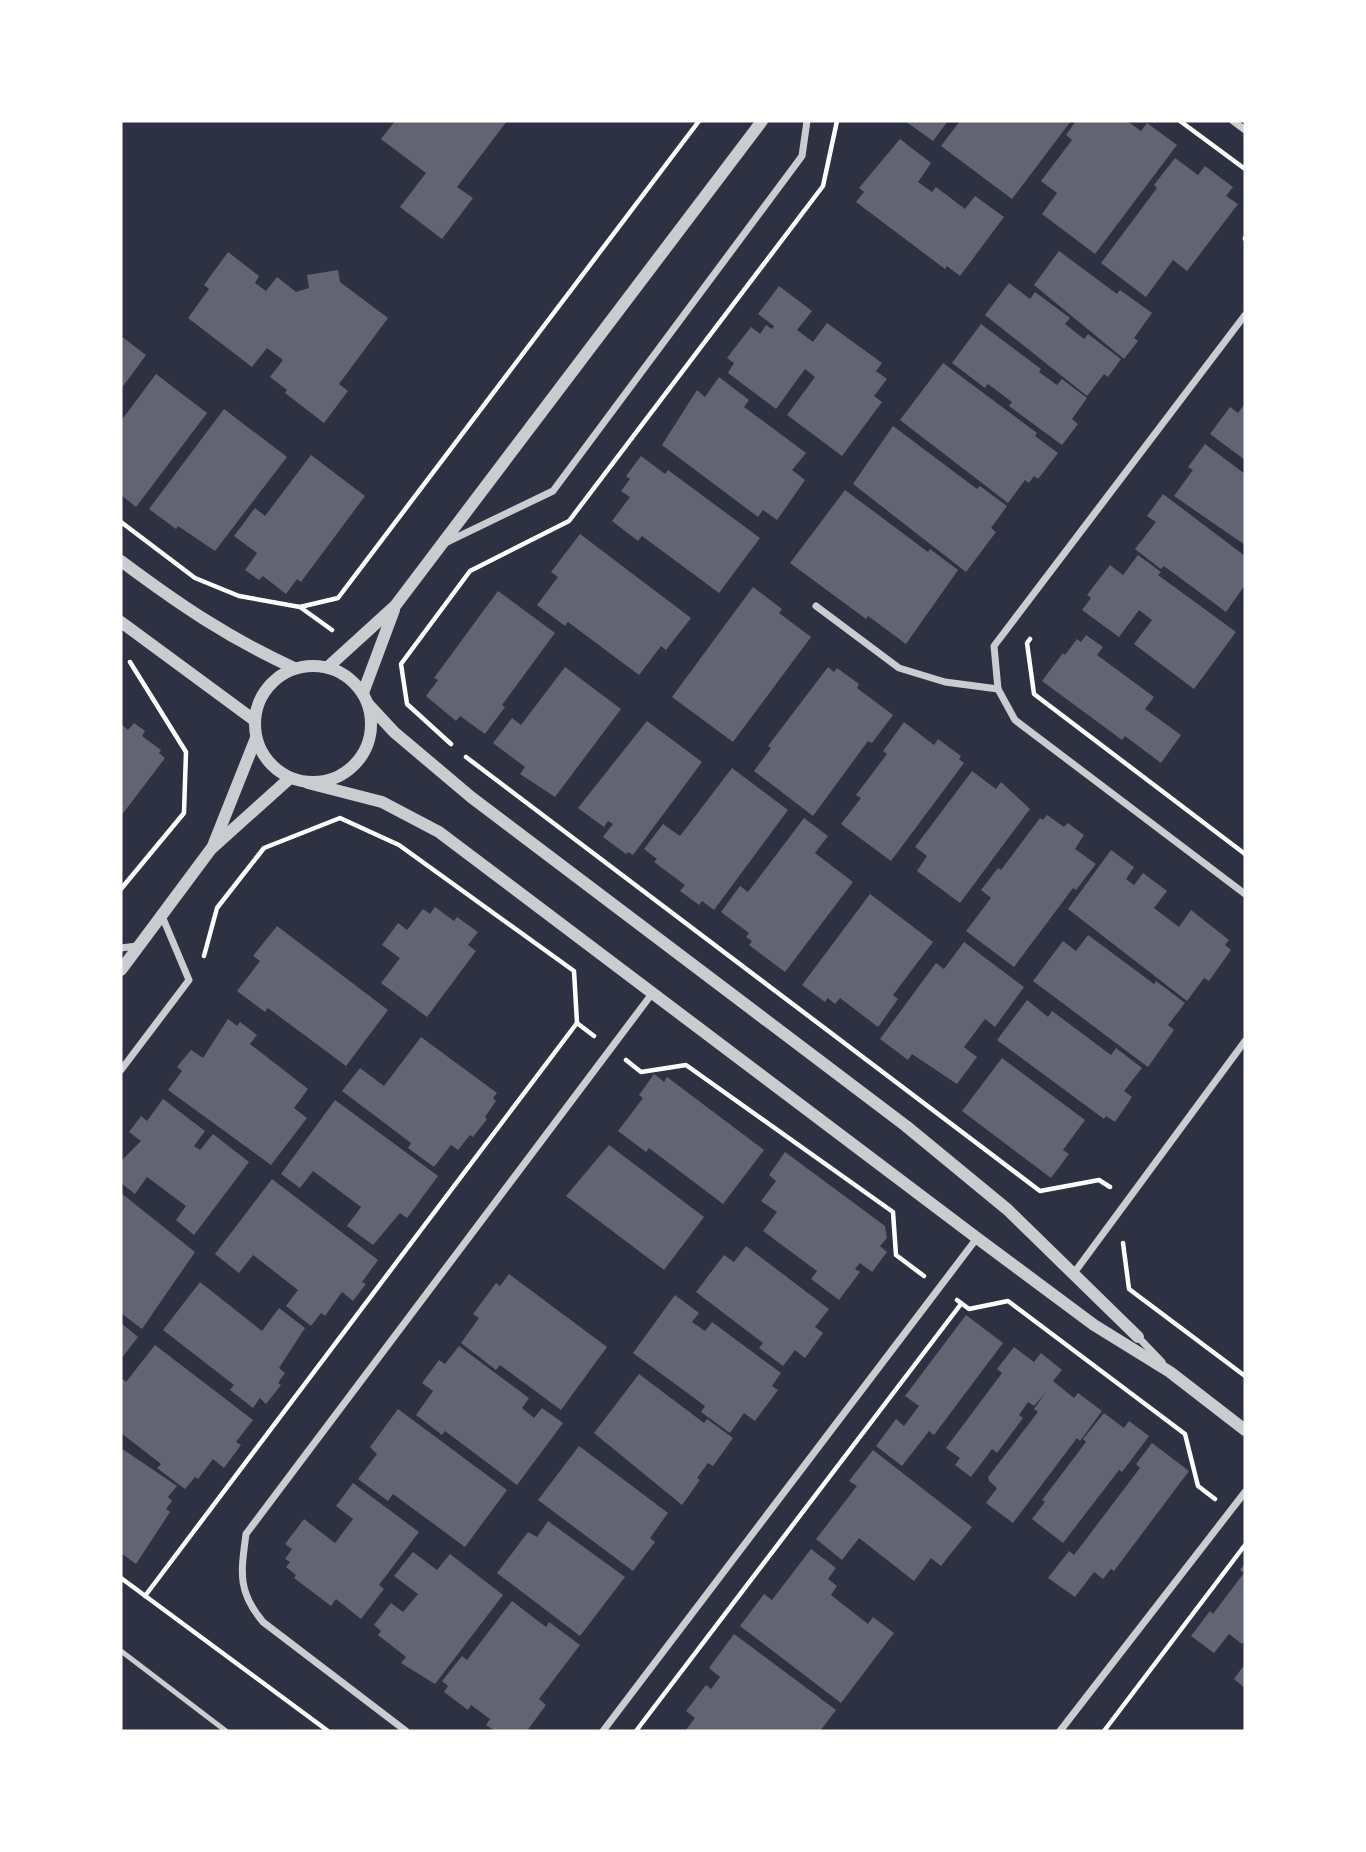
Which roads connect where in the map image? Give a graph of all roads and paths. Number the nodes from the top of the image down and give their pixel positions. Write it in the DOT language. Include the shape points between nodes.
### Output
graph roads {
  1 [pos="699,121"];
  2 [pos="762,121"];
  3 [pos="807,121"];
  4 [pos="837,121"];
  5 [pos="1180,121"];
  6 [pos="1233,121"];
  7 [pos="1245,130"];
  8 [pos="1245,169"];
  9 [pos="1245,315"];
  10 [pos="121,522"];
  11 [pos="441,545"];
  12 [pos="121,561"];
  13 [pos="396,606"];
  14 [pos="816,606"];
  15 [pos="300,607"];
  16 [pos="121,622"];
  17 [pos="1035,632"];
  18 [pos="353,645"];
  19 [pos="121,655"];
  20 [pos="375,661"];
  21 [pos="328,667"];
  22 [pos="294,668"];
  23 [pos="404,682"];
  24 [pos="999,689"];
  25 [pos="365,699"];
  26 [pos="254,720"];
  27 [pos="256,738"];
  28 [pos="290,778"];
  29 [pos="309,783"];
  30 [pos="211,849"];
  31 [pos="1245,854"];
  32 [pos="121,889"];
  33 [pos="1245,894"];
  34 [pos="162,915"];
  35 [pos="139,946"];
  36 [pos="121,948"];
  37 [pos="203,961"];
  38 [pos="121,970"];
  39 [pos="651,995"];
  40 [pos="577,1023"];
  41 [pos="1245,1041"];
  42 [pos="611,1049"];
  43 [pos="121,1070"];
  44 [pos="1127,1200"];
  45 [pos="977,1238"];
  46 [pos="1122,1238"];
  47 [pos="1074,1273"];
  48 [pos="939,1287"];
  49 [pos="961,1304"];
  50 [pos="1139,1337"];
  51 [pos="1170,1372"];
  52 [pos="1245,1377"];
  53 [pos="1245,1430"];
  54 [pos="1245,1492"];
  55 [pos="1231,1511"];
  56 [pos="1245,1545"];
  57 [pos="121,1578"];
  58 [pos="145,1596"];
  59 [pos="121,1651"];
  60 [pos="226,1731"];
  61 [pos="328,1731"];
  62 [pos="406,1731"];
  63 [pos="603,1731"];
  64 [pos="636,1731"];
  65 [pos="1060,1731"];
  66 [pos="1104,1731"];
  1 -- 15 [label="path" via="338,598"];
  2 -- 11 [label="street"];
  3 -- 11 [label="street" via="802,156 553,491"];
  4 -- 23 [label="path" via="823,186 569,521 470,570 401,664"];
  5 -- 8 [label="path"];
  6 -- 7 [label="street"];
  9 -- 24 [label="street" via="993,646"];
  10 -- 15 [label="path" via="195,578 239,596"];
  11 -- 13 [label="street"];
  12 -- 22 [label="street" via="237,642"];
  13 -- 18 [label="street"];
  13 -- 20 [label="street"];
  14 -- 24 [label="street" via="899,668 945,682"];
  15 -- 18 [label="path"];
  16 -- 26 [label="street"];
  17 -- 31 [label="path" via="1027,643 1034,694"];
  18 -- 21 [label="street"];
  19 -- 32 [label="path" via="131,663 186,752 184,813"];
  20 -- 23 [label="path"];
  20 -- 25 [label="street"];
  21 -- 22 [label="street"];
  21 -- 25 [label="street" via="348,677"];
  22 -- 26 [label="street" via="267,688"];
  23 -- 44 [label="path" via="407,704 460,753 1040,1191 1099,1180"];
  24 -- 33 [label="street" via="1015,720"];
  25 -- 29 [label="street" via="370,733 359,759 345,773"];
  25 -- 47 [label="street" via="394,732 471,797 905,1126 1009,1210"];
  26 -- 27 [label="street"];
  27 -- 28 [label="street" via="268,761"];
  27 -- 30 [label="street"];
  28 -- 29 [label="street"];
  28 -- 30 [label="street"];
  29 -- 39 [label="street" via="382,802 439,832"];
  30 -- 34 [label="street"];
  34 -- 35 [label="street"];
  34 -- 43 [label="street" via="189,980"];
  35 -- 36 [label="street"];
  35 -- 38 [label="street"];
  37 -- 40 [label="path" via="217,908 264,848 340,818 400,845 574,971"];
  39 -- 42 [label="street"];
  39 -- 45 [label="street"];
  40 -- 42 [label="path"];
  40 -- 58 [label="path"];
  41 -- 44 [label="street"];
  42 -- 48 [label="path" via="641,1072 686,1065 893,1212 896,1255"];
  42 -- 62 [label="street" via="246,1534 242,1568 247,1603 263,1622"];
  44 -- 47 [label="street"];
  45 -- 48 [label="street"];
  45 -- 51 [label="street" via="1094,1325"];
  46 -- 52 [label="path" via="1129,1289"];
  47 -- 50 [label="street"];
  48 -- 49 [label="path"];
  48 -- 63 [label="street"];
  49 -- 55 [label="path" via="969,1309 1008,1301 1185,1434 1198,1486"];
  49 -- 64 [label="path"];
  50 -- 51 [label="street"];
  51 -- 53 [label="street"];
  54 -- 55 [label="street"];
  55 -- 65 [label="street"];
  56 -- 66 [label="path"];
  57 -- 58 [label="path"];
  58 -- 61 [label="path"];
  59 -- 60 [label="lane"];
}
